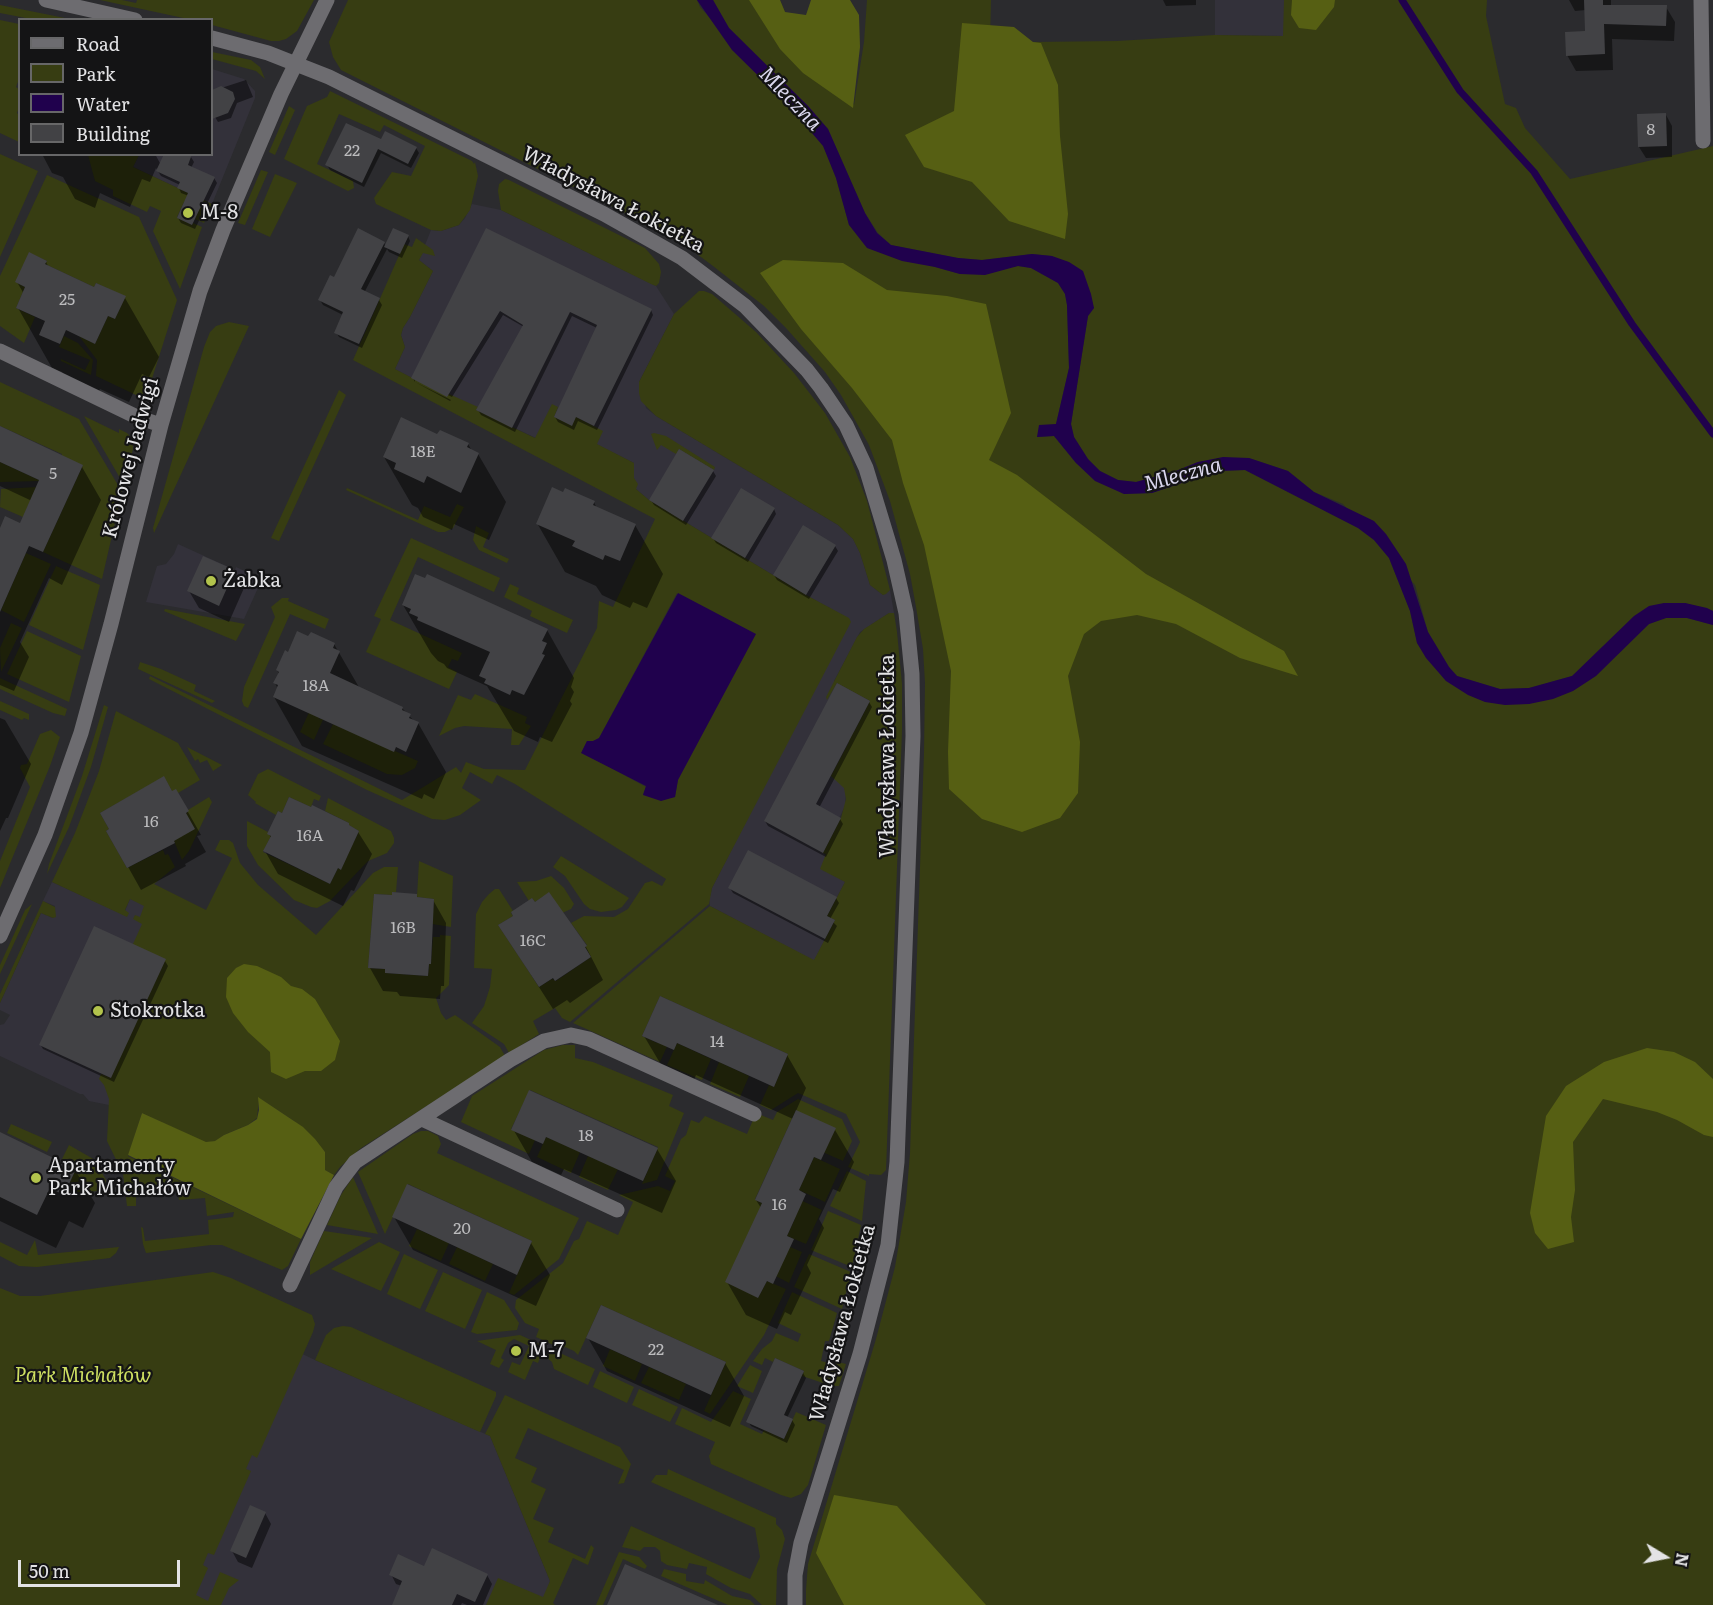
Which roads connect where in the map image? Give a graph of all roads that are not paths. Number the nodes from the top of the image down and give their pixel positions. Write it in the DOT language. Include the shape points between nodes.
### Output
graph roads {
  1 [pos="46,0"];
  2 [pos="327,0"];
  3 [pos="1701,0"];
  4 [pos="126,18"];
  5 [pos="213,38"];
  6 [pos="296,63"];
  7 [pos="1702,141"];
  8 [pos="0,351"];
  9 [pos="161,425"];
  10 [pos="0,936"];
  11 [pos="754,1114"];
  12 [pos="422,1119"];
  13 [pos="617,1210"];
  14 [pos="290,1285"];
  15 [pos="795,1605"];
  1 -- 4 [label="street"];
  2 -- 6 [label="street, Królowej Jadwigi"];
  3 -- 7 [label="street"];
  5 -- 6 [label="street, Władysława Łokietka"];
  6 -- 9 [label="street, Królowej Jadwigi" via="200,291"];
  6 -- 15 [label="street, Władysława Łokietka" via="604,214 659,243 702,272 752,313 807,370 834,405 866,468 887,531 906,613 913,736 897,1162 888,1245 797,1560"];
  8 -- 9 [label="street"];
  9 -- 10 [label="street, Królowej Jadwigi" via="78,744 45,835"];
  11 -- 12 [label="street" via="596,1042 571,1035 544,1041 510,1060"];
  12 -- 13 [label="street"];
  12 -- 14 [label="street" via="361,1158 346,1174 336,1187"];
}
